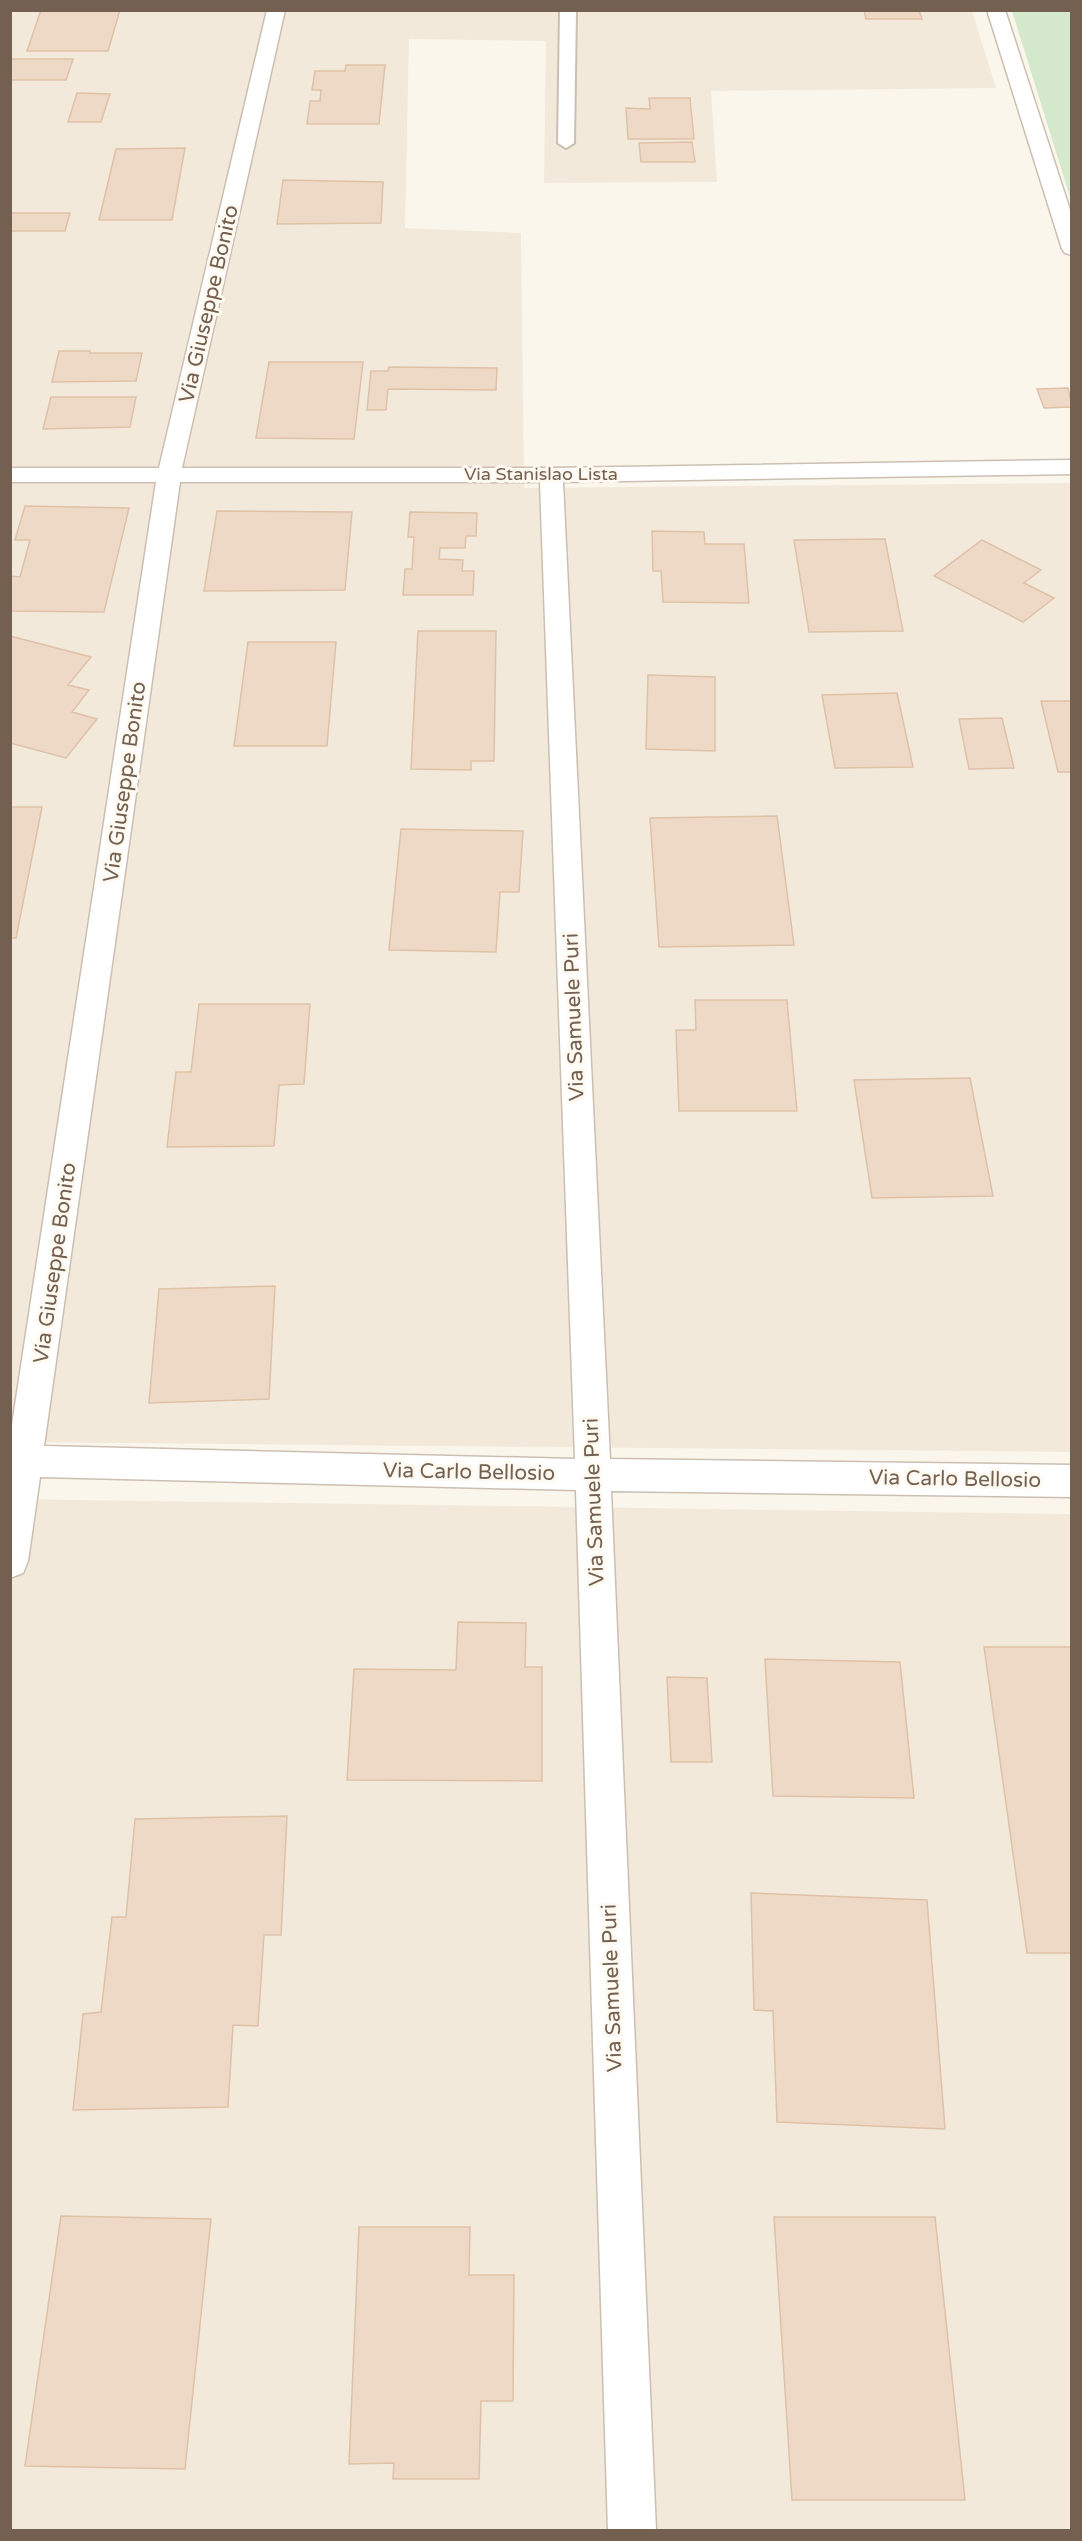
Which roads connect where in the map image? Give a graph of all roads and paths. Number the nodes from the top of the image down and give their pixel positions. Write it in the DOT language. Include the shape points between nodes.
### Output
graph roads {
  1 [pos="276,10"];
  2 [pos="568,10"];
  3 [pos="996,10"];
  4 [pos="566,143"];
  5 [pos="1071,249"];
  6 [pos="1071,467"];
  7 [pos="10,475"];
  8 [pos="169,475"];
  9 [pos="551,475"];
  10 [pos="18,1461"];
  11 [pos="593,1475"];
  12 [pos="1071,1481"];
  13 [pos="10,1561"];
  14 [pos="632,2530"];
  1 -- 8 [label="street, Via Giuseppe Bonito"];
  2 -- 4 [label="lane"];
  3 -- 5 [label="street"];
  6 -- 9 [label="street, Via Stanislao Lista"];
  7 -- 8 [label="street, Via Stanislao Lista"];
  8 -- 9 [label="street, Via Stanislao Lista"];
  8 -- 10 [label="street, Via Giuseppe Bonito"];
  9 -- 11 [label="street, Via Samuele Puri"];
  10 -- 11 [label="street, Via Carlo Bellosio"];
  10 -- 13 [label="street, Via Giuseppe Bonito"];
  11 -- 12 [label="street, Via Carlo Bellosio"];
  11 -- 14 [label="street, Via Samuele Puri"];
}
